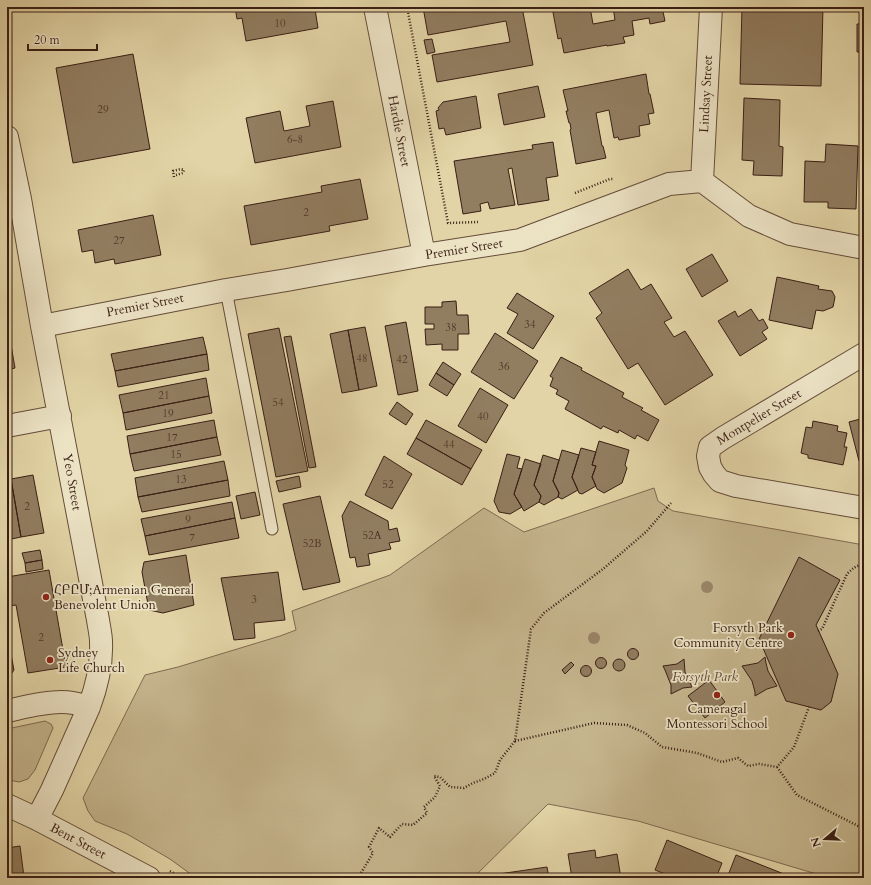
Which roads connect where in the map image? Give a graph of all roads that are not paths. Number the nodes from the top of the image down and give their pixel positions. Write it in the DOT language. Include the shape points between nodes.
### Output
graph roads {
  1 [pos="375,7"];
  2 [pos="711,7"];
  3 [pos="7,137"];
  4 [pos="702,181"];
  5 [pos="864,248"];
  6 [pos="424,255"];
  7 [pos="226,290"];
  8 [pos="42,326"];
  9 [pos="864,354"];
  10 [pos="60,416"];
  11 [pos="7,426"];
  12 [pos="864,508"];
  13 [pos="272,529"];
  14 [pos="89,707"];
  15 [pos="7,710"];
  16 [pos="7,805"];
  17 [pos="37,819"];
  18 [pos="149,878"];
  1 -- 6 [label="street, Hardie Street"];
  2 -- 4 [label="street, Lindsay Street"];
  3 -- 8 [label="street, Yeo Street"];
  4 -- 5 [label="street" via="749,216 790,234"];
  4 -- 6 [label="street, Premier Street" via="669,184 520,240"];
  6 -- 7 [label="street, Premier Street"];
  7 -- 8 [label="street, Premier Street"];
  7 -- 13 [label="lane"];
  8 -- 10 [label="street, Yeo Street"];
  9 -- 12 [label="street, Montpelier Street" via="723,438 710,447 708,456 710,467 720,481"];
  10 -- 11 [label="street"];
  10 -- 14 [label="street, Yeo Street" via="101,642 99,676"];
  14 -- 15 [label="street" via="60,702"];
  14 -- 17 [label="street, Yeo Street"];
  16 -- 17 [label="street, Bent Street"];
  17 -- 18 [label="street, Bent Street"];
}
